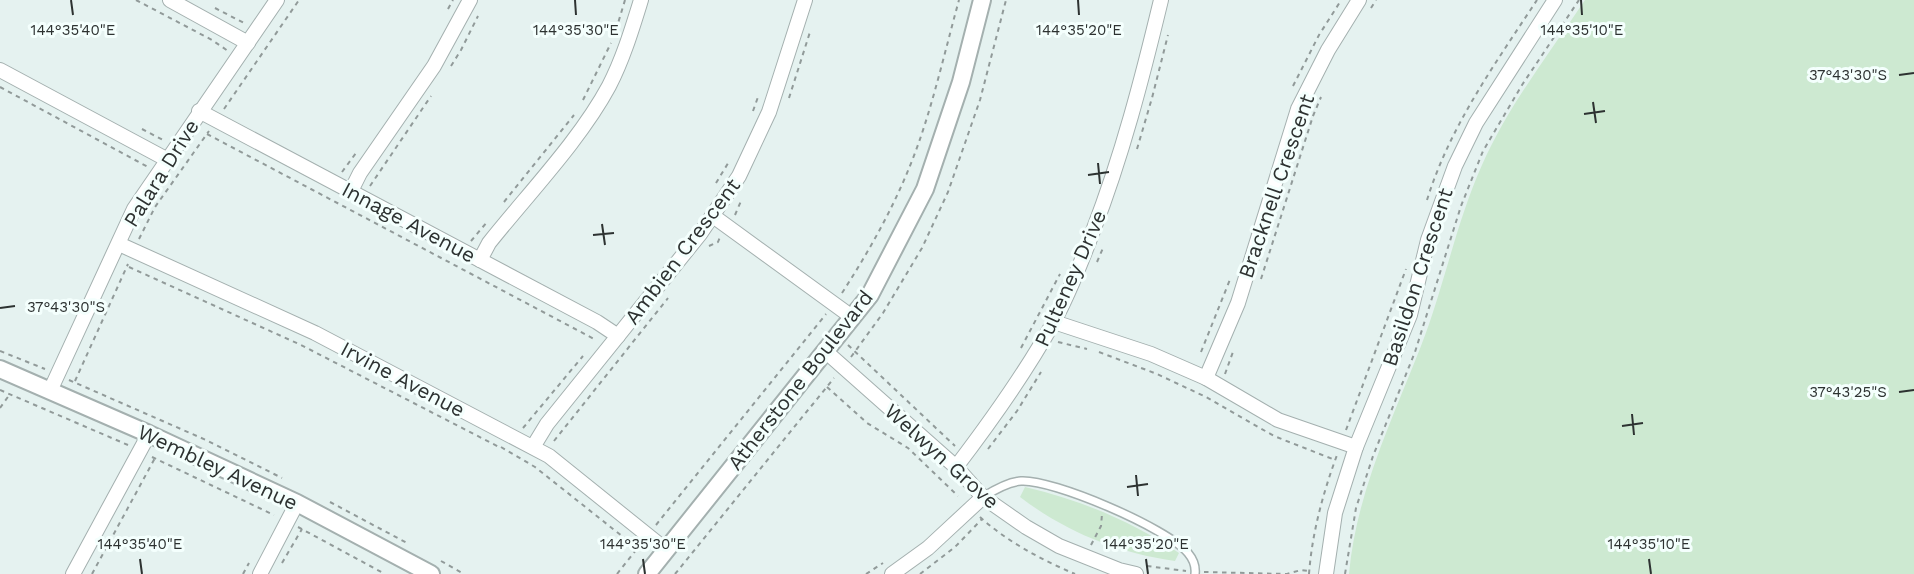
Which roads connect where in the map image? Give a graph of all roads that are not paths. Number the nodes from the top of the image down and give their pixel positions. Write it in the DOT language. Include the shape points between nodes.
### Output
graph roads {
  1 [pos="170,0"];
  2 [pos="277,0"];
  3 [pos="470,0"];
  4 [pos="641,0"];
  5 [pos="805,0"];
  6 [pos="982,0"];
  7 [pos="1161,0"];
  8 [pos="1359,0"];
  9 [pos="1555,0"];
  10 [pos="248,43"];
  11 [pos="0,70"];
  12 [pos="200,111"];
  13 [pos="166,159"];
  14 [pos="351,191"];
  15 [pos="713,216"];
  16 [pos="119,244"];
  17 [pos="480,260"];
  18 [pos="852,317"];
  19 [pos="1054,322"];
  20 [pos="618,336"];
  21 [pos="824,350"];
  22 [pos="0,369"];
  23 [pos="1206,378"];
  24 [pos="50,391"];
  25 [pos="149,434"];
  26 [pos="1359,442"];
  27 [pos="533,447"];
  28 [pos="956,467"];
  29 [pos="983,497"];
  30 [pos="297,503"];
  31 [pos="666,550"];
  32 [pos="73,574"];
  33 [pos="260,574"];
  34 [pos="431,574"];
  35 [pos="647,574"];
  36 [pos="892,574"];
  37 [pos="1136,574"];
  38 [pos="1195,574"];
  39 [pos="1326,574"];
  1 -- 10 [label="street"];
  2 -- 10 [label="street, Palara Drive"];
  3 -- 14 [label="street" via="434,66"];
  4 -- 17 [label="street" via="618,66 597,105 489,243"];
  5 -- 15 [label="street, Ambien Crescent" via="758,138"];
  6 -- 18 [label="street, Atherstone Boulevard" via="961,82 925,189 870,295"];
  7 -- 19 [label="street, Pulteney Drive" via="1110,185"];
  8 -- 23 [label="street, Bracknell Crescent" via="1298,109 1238,303"];
  9 -- 26 [label="street, Basildon Crescent" via="1476,123 1455,166 1428,240 1410,315"];
  10 -- 12 [label="street, Palara Drive"];
  11 -- 13 [label="street"];
  12 -- 13 [label="street, Palara Drive"];
  12 -- 14 [label="street, Innage Avenue"];
  13 -- 16 [label="street, Palara Drive" via="134,208"];
  14 -- 17 [label="street, Innage Avenue"];
  15 -- 18 [label="street"];
  15 -- 20 [label="street, Ambien Crescent"];
  16 -- 24 [label="street, Palara Drive"];
  16 -- 27 [label="street, Irvine Avenue" via="315,333"];
  17 -- 20 [label="street, Innage Avenue"];
  18 -- 21 [label="street, Atherstone Boulevard"];
  19 -- 23 [label="street" via="1151,354"];
  19 -- 28 [label="street, Pulteney Drive" via="1017,385"];
  20 -- 27 [label="street, Ambien Crescent"];
  21 -- 28 [label="street, Welwyn Grove"];
  21 -- 31 [label="street, Atherstone Boulevard"];
  22 -- 24 [label="street, Wembley Avenue"];
  23 -- 26 [label="street" via="1278,420"];
  24 -- 25 [label="street, Wembley Avenue"];
  25 -- 30 [label="street, Wembley Avenue"];
  25 -- 32 [label="street"];
  26 -- 39 [label="street, Basildon Crescent" via="1335,513"];
  27 -- 31 [label="street, Irvine Avenue" via="558,462"];
  28 -- 29 [label="street, Welwyn Grove"];
  29 -- 36 [label="street" via="928,548"];
  29 -- 37 [label="street, Welwyn Grove" via="1059,546"];
  29 -- 38 [label="lane" via="1022,481 1102,504 1121,511 1187,552 1196,567"];
  30 -- 33 [label="street"];
  30 -- 34 [label="street, Wembley Avenue"];
  31 -- 35 [label="street, Atherstone Boulevard"];
}
